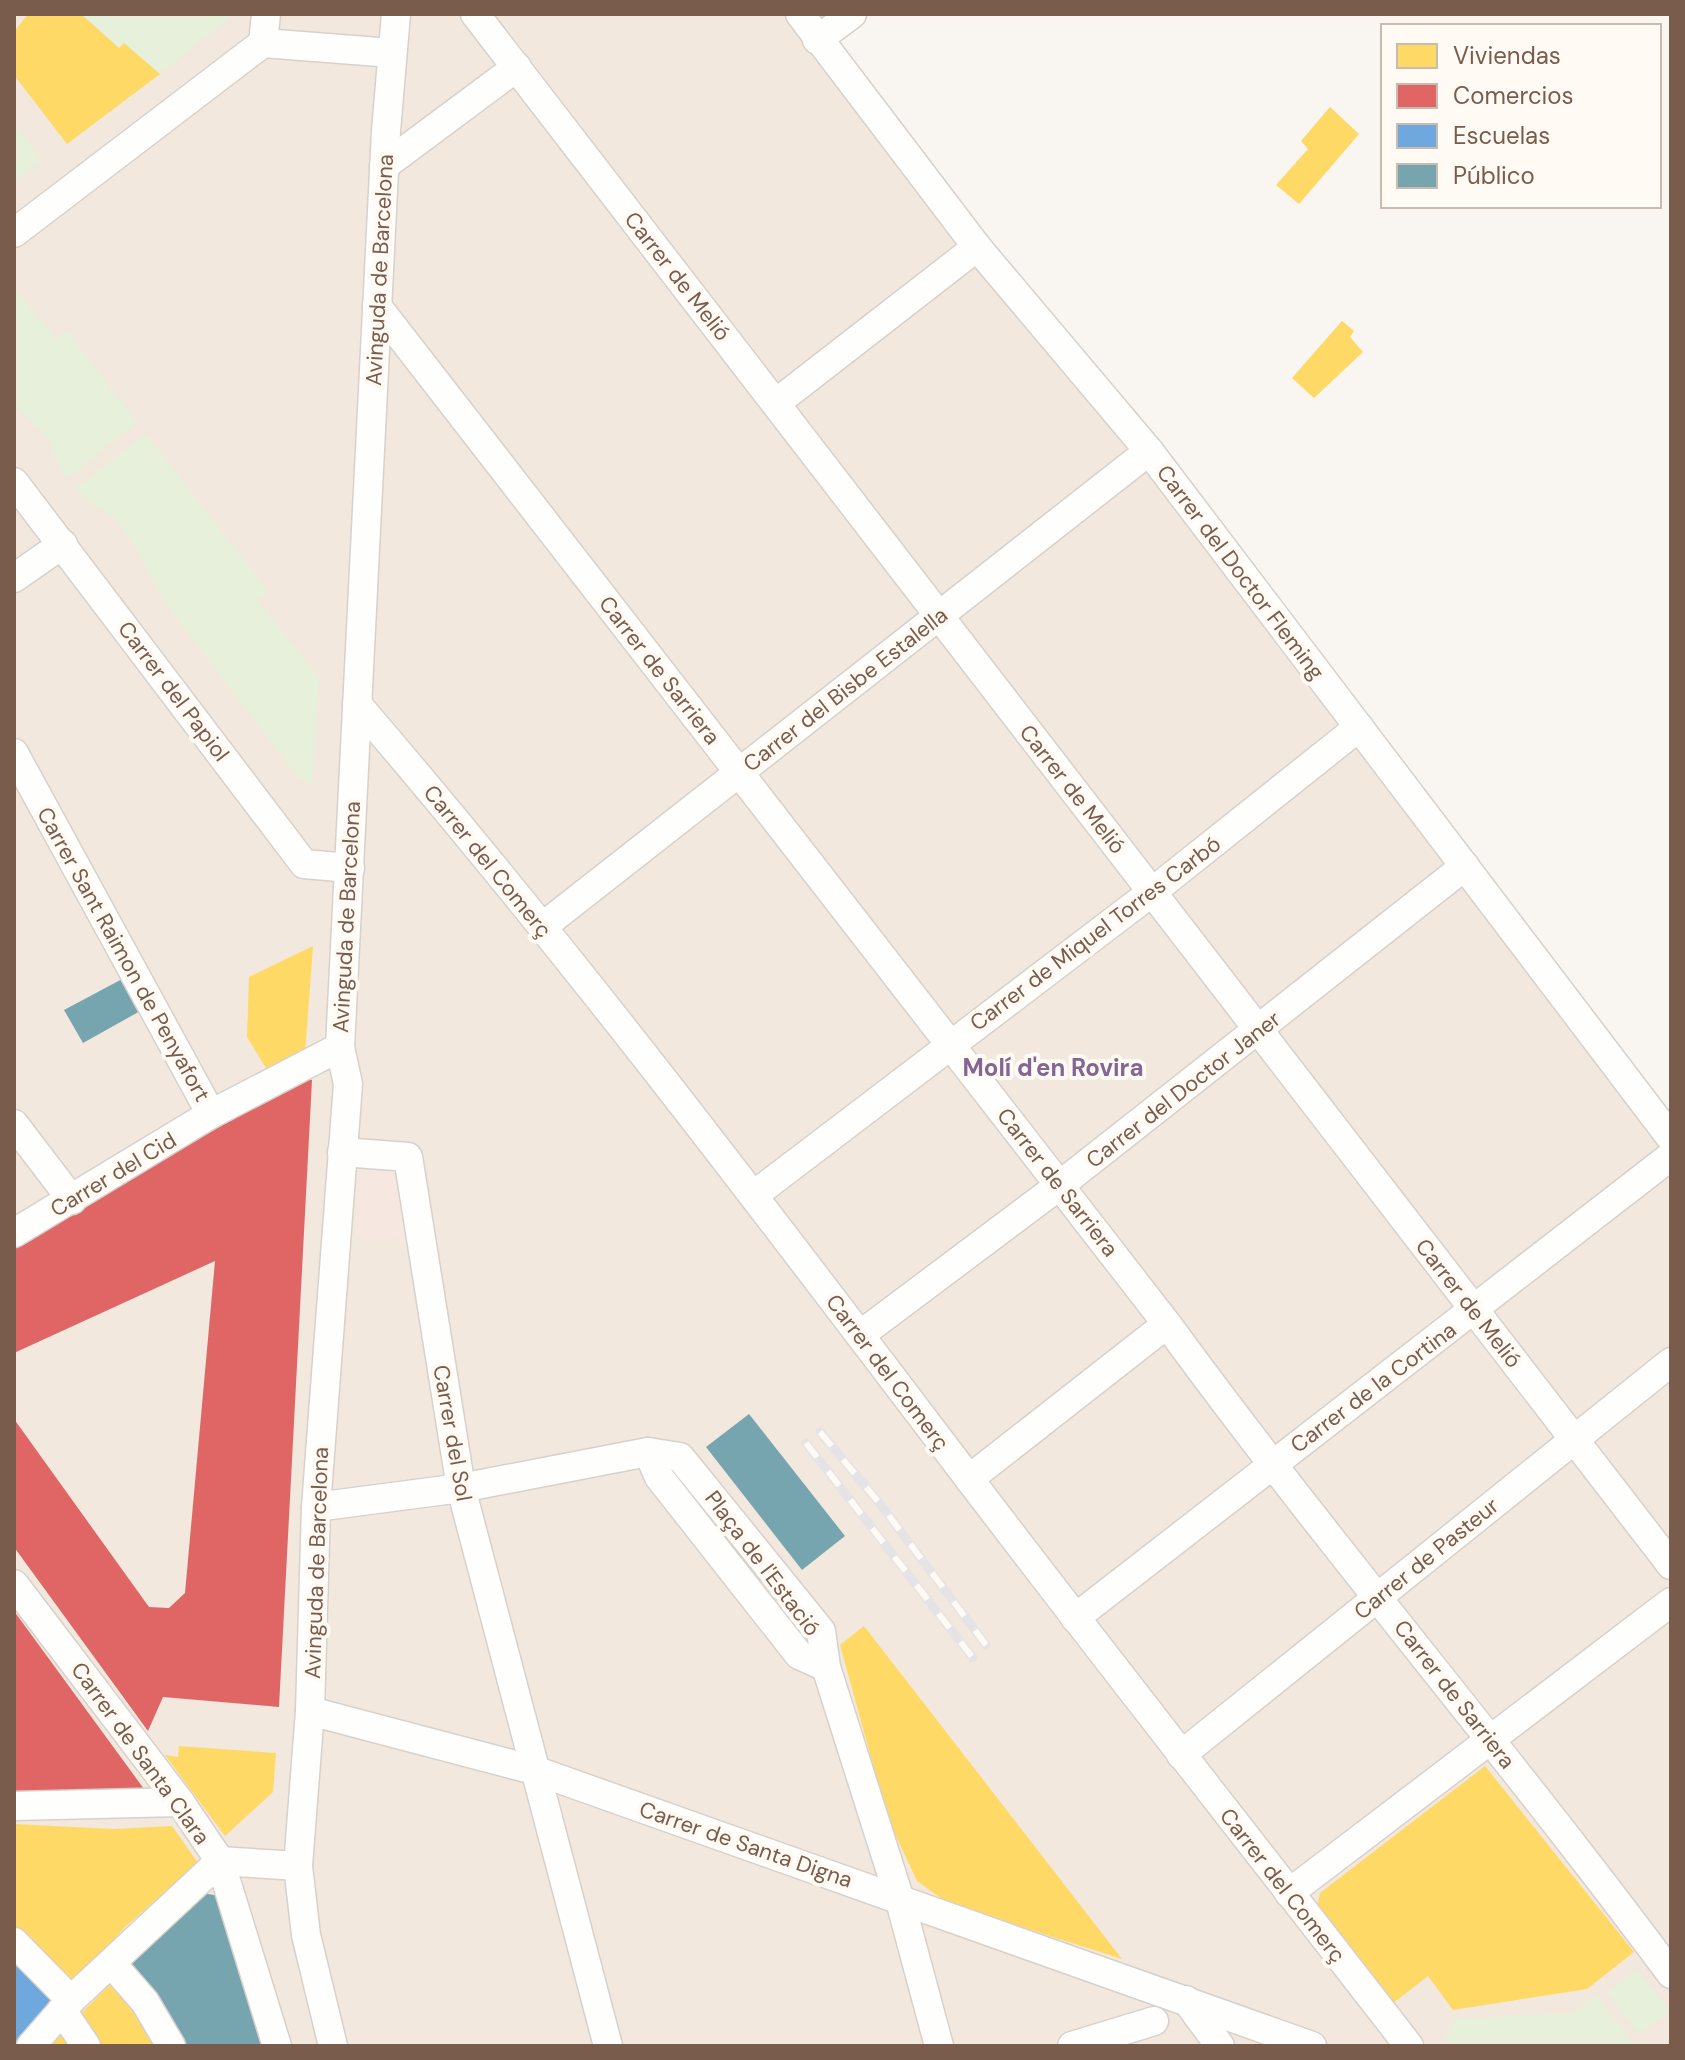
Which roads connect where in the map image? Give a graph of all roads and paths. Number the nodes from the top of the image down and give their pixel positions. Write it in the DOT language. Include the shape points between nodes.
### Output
graph roads {
  1 [pos="266,14"];
  2 [pos="396,14"];
  3 [pos="475,14"];
  4 [pos="800,14"];
  5 [pos="852,14"];
  6 [pos="817,40"];
  7 [pos="263,43"];
  8 [pos="392,53"];
  9 [pos="517,67"];
  10 [pos="384,166"];
  11 [pos="14,233"];
  12 [pos="977,247"];
  13 [pos="377,306"];
  14 [pos="776,403"];
  15 [pos="1149,451"];
  16 [pos="14,482"];
  17 [pos="63,544"];
  18 [pos="14,578"];
  19 [pos="939,615"];
  20 [pos="357,704"];
  21 [pos="1359,727"];
  22 [pos="14,753"];
  23 [pos="740,772"];
  24 [pos="1465,866"];
  25 [pos="350,868"];
  26 [pos="1152,892"];
  27 [pos="542,927"];
  28 [pos="1259,1030"];
  29 [pos="950,1044"];
  30 [pos="340,1047"];
  31 [pos="211,1114"];
  32 [pos="14,1124"];
  33 [pos="1671,1138"];
  34 [pos="342,1152"];
  35 [pos="1671,1156"];
  36 [pos="1060,1185"];
  37 [pos="754,1195"];
  38 [pos="72,1200"];
  39 [pos="14,1233"];
  40 [pos="1474,1309"];
  41 [pos="1167,1324"];
  42 [pos="860,1335"];
  43 [pos="1671,1362"];
  44 [pos="1574,1439"];
  45 [pos="1270,1465"];
  46 [pos="969,1479"];
  47 [pos="461,1488"];
  48 [pos="316,1507"];
  49 [pos="1671,1565"];
  50 [pos="14,1584"];
  51 [pos="1379,1596"];
  52 [pos="1671,1602"];
  53 [pos="1075,1618"];
  54 [pos="310,1711"];
  55 [pos="1490,1740"];
  56 [pos="1181,1755"];
  57 [pos="534,1770"];
  58 [pos="180,1802"];
  59 [pos="14,1806"];
  60 [pos="220,1861"];
  61 [pos="298,1866"];
  62 [pos="1289,1893"];
  63 [pos="899,1897"];
  64 [pos="1660,1937"];
  65 [pos="14,1942"];
  66 [pos="112,1964"];
  67 [pos="1671,1974"];
  68 [pos="1180,1998"];
  69 [pos="66,2005"];
  70 [pos="1154,2021"];
  71 [pos="1238,2035"];
  72 [pos="31,2046"];
  73 [pos="86,2046"];
  74 [pos="171,2046"];
  75 [pos="277,2046"];
  76 [pos="333,2046"];
  77 [pos="608,2046"];
  78 [pos="939,2046"];
  79 [pos="1072,2046"];
  80 [pos="1220,2046"];
  81 [pos="1312,2046"];
  82 [pos="1409,2046"];
  1 -- 7 [label="street"];
  2 -- 8 [label="street, Avinguda de Barcelona"];
  3 -- 9 [label="street, Carrer de Melió"];
  4 -- 6 [label="street, Carrer del Doctor Fleming"];
  5 -- 6 [label="street"];
  6 -- 12 [label="street, Carrer del Doctor Fleming"];
  7 -- 8 [label="street"];
  7 -- 11 [label="street"];
  8 -- 10 [label="street, Avinguda de Barcelona"];
  9 -- 10 [label="street"];
  9 -- 14 [label="street, Carrer de Melió"];
  10 -- 13 [label="street, Avinguda de Barcelona"];
  12 -- 14 [label="street"];
  12 -- 15 [label="street, Carrer del Doctor Fleming"];
  13 -- 20 [label="street, Avinguda de Barcelona"];
  13 -- 23 [label="street, Carrer de Sarriera"];
  14 -- 19 [label="street, Carrer de Melió"];
  15 -- 19 [label="street, Carrer del Bisbe Estalella"];
  15 -- 21 [label="street, Carrer del Doctor Fleming"];
  16 -- 17 [label="street, Carrer del Papiol"];
  17 -- 18 [label="street"];
  17 -- 25 [label="street, Carrer del Papiol" via="304,864"];
  19 -- 23 [label="street, Carrer del Bisbe Estalella"];
  19 -- 26 [label="street, Carrer de Melió"];
  20 -- 25 [label="street, Avinguda de Barcelona"];
  20 -- 27 [label="street, Carrer del Comerç"];
  21 -- 24 [label="street, Carrer del Doctor Fleming"];
  21 -- 26 [label="street, Carrer de Miquel Torres Carbó"];
  22 -- 31 [label="street, Carrer Sant Raimon de Penyafort"];
  23 -- 27 [label="street, Carrer del Bisbe Estalella"];
  23 -- 29 [label="street, Carrer de Sarriera"];
  24 -- 28 [label="street, Carrer del Doctor Janer"];
  24 -- 33 [label="street, Carrer del Doctor Fleming"];
  25 -- 30 [label="street, Avinguda de Barcelona"];
  26 -- 28 [label="street, Carrer de Melió"];
  26 -- 29 [label="street, Carrer de Miquel Torres Carbó"];
  27 -- 37 [label="street, Carrer del Comerç"];
  28 -- 36 [label="street, Carrer del Doctor Janer"];
  28 -- 40 [label="street, Carrer de Melió"];
  29 -- 36 [label="street, Carrer de Sarriera"];
  29 -- 37 [label="street, Carrer de Miquel Torres Carbó"];
  30 -- 31 [label="street, Carrer del Cid"];
  30 -- 34 [label="street, Avinguda de Barcelona" via="348,1084"];
  31 -- 38 [label="street, Carrer del Cid"];
  32 -- 38 [label="street"];
  34 -- 47 [label="street, Carrer del Sol" via="408,1157"];
  34 -- 48 [label="street, Avinguda de Barcelona"];
  35 -- 40 [label="street, Carrer de la Cortina"];
  36 -- 41 [label="street, Carrer de Sarriera"];
  36 -- 42 [label="street, Carrer del Doctor Janer"];
  37 -- 42 [label="street, Carrer del Comerç"];
  38 -- 39 [label="street, Carrer del Cid"];
  40 -- 44 [label="street, Carrer de Melió"];
  40 -- 45 [label="street, Carrer de la Cortina"];
  41 -- 45 [label="street, Carrer de Sarriera"];
  41 -- 46 [label="street"];
  42 -- 46 [label="street, Carrer del Comerç"];
  43 -- 44 [label="street, Carrer de Pasteur"];
  44 -- 49 [label="street, Carrer de Melió"];
  44 -- 51 [label="street, Carrer de Pasteur"];
  45 -- 51 [label="street, Carrer de Sarriera"];
  45 -- 53 [label="street, Carrer de la Cortina"];
  46 -- 53 [label="street, Carrer del Comerç"];
  47 -- 48 [label="street"];
  47 -- 57 [label="street, Carrer del Sol"];
  47 -- 63 [label="street, Plaça de l'Estació" via="648,1452 659,1477 799,1655 826,1667"];
  48 -- 54 [label="street, Avinguda de Barcelona"];
  50 -- 58 [label="street, Carrer de Santa Clara"];
  51 -- 55 [label="street, Carrer de Sarriera"];
  51 -- 56 [label="street, Carrer de Pasteur"];
  52 -- 55 [label="street"];
  53 -- 56 [label="street, Carrer del Comerç"];
  54 -- 57 [label="street, Carrer de Santa Digna"];
  54 -- 61 [label="street, Avinguda de Barcelona"];
  55 -- 62 [label="street"];
  55 -- 64 [label="street, Carrer de Sarriera"];
  56 -- 62 [label="street, Carrer del Comerç"];
  57 -- 63 [label="street, Carrer de Santa Digna"];
  57 -- 77 [label="street, Carrer del Sol"];
  58 -- 59 [label="street"];
  58 -- 60 [label="street, Carrer de Santa Clara"];
  60 -- 61 [label="street, Carrer de Santa Clara"];
  60 -- 66 [label="street"];
  60 -- 75 [label="street"];
  61 -- 76 [label="street, Avinguda de Barcelona" via="306,1935"];
  62 -- 82 [label="street, Carrer del Comerç"];
  63 -- 68 [label="street, Carrer de Santa Digna"];
  63 -- 78 [label="street"];
  64 -- 67 [label="street, Carrer de Sarriera"];
  65 -- 69 [label="street"];
  66 -- 69 [label="street"];
  66 -- 74 [label="street" via="145,2002"];
  68 -- 71 [label="street, Carrer de Santa Digna"];
  68 -- 80 [label="street"];
  69 -- 72 [label="street"];
  69 -- 73 [label="street"];
  70 -- 79 [label="street"];
  71 -- 81 [label="street, Carrer de Santa Digna"];
}
